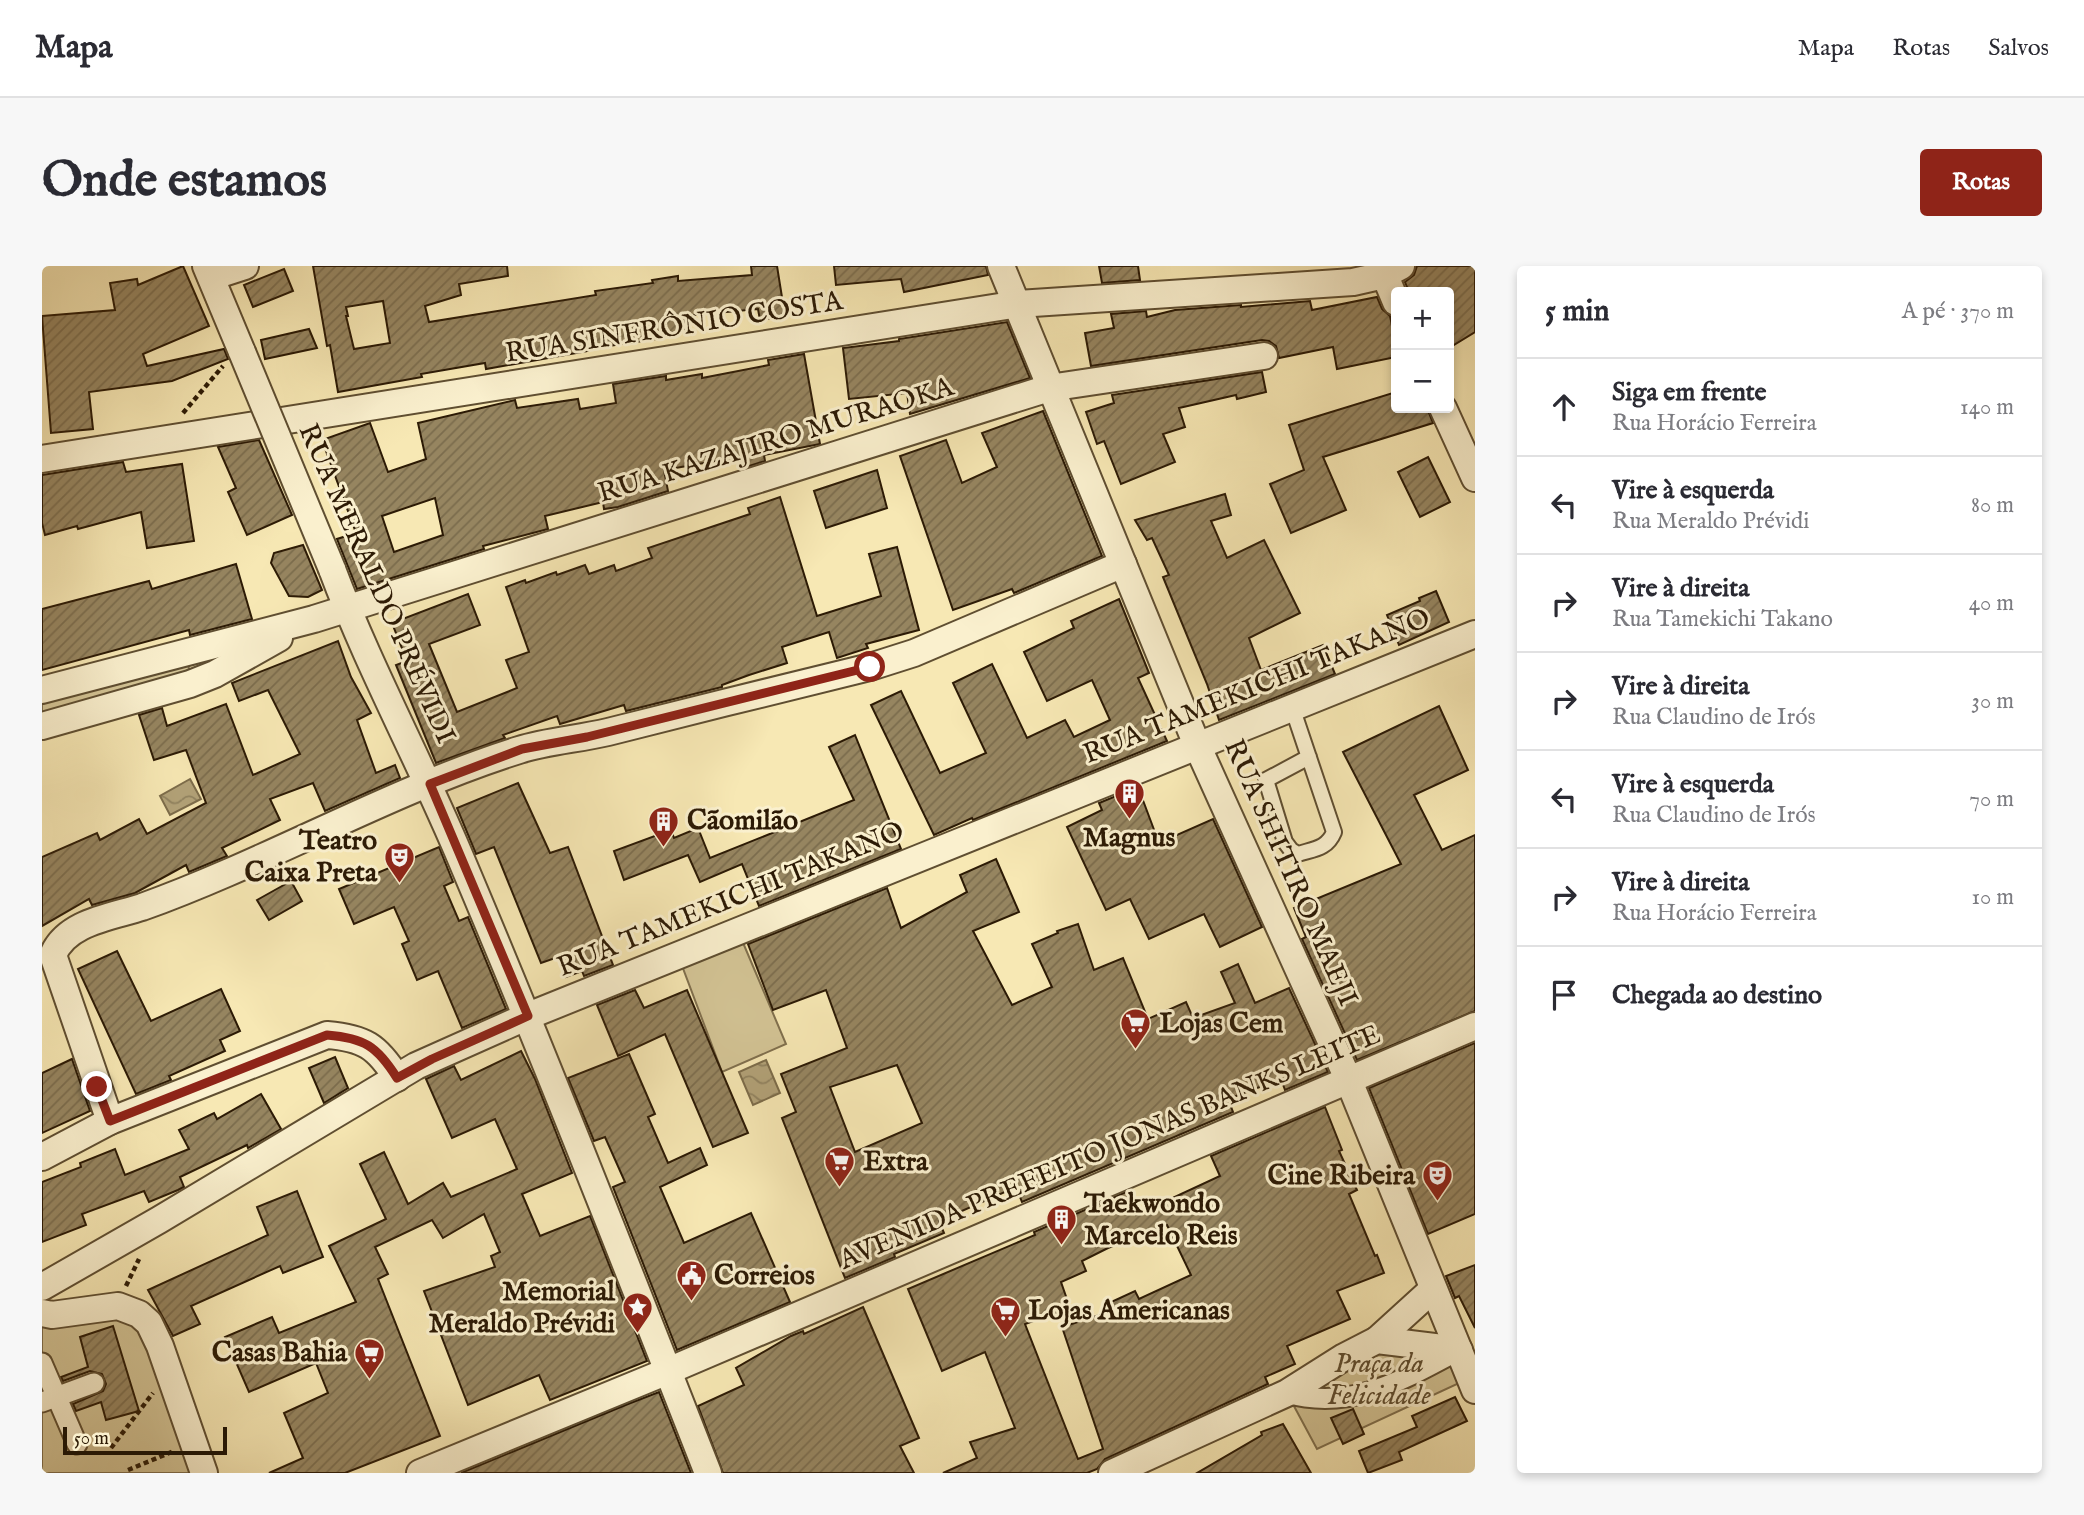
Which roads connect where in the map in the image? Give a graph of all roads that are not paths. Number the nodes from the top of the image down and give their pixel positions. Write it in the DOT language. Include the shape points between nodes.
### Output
graph roads {
  1 [pos="246,266"];
  2 [pos="1001,266"];
  3 [pos="1388,269"];
  4 [pos="209,272"];
  5 [pos="1392,287"];
  6 [pos="1017,304"];
  7 [pos="1264,356"];
  8 [pos="1049,388"];
  9 [pos="1445,413"];
  10 [pos="42,459"];
  11 [pos="1475,478"];
  12 [pos="1123,564"];
  13 [pos="346,608"];
  14 [pos="314,619"];
  15 [pos="1475,634"];
  16 [pos="42,690"];
  17 [pos="1292,708"];
  18 [pos="42,726"];
  19 [pos="1197,745"];
  20 [pos="1309,757"];
  21 [pos="430,784"];
  22 [pos="528,1016"];
  23 [pos="1475,1027"];
  24 [pos="397,1078"];
  25 [pos="1349,1081"];
  26 [pos="110,1121"];
  27 [pos="42,1157"];
  28 [pos="42,1287"];
  29 [pos="1433,1289"];
  30 [pos="42,1313"];
  31 [pos="1377,1340"];
  32 [pos="1459,1350"];
  33 [pos="42,1363"];
  34 [pos="668,1371"];
  35 [pos="94,1383"];
  36 [pos="1475,1390"];
  37 [pos="1287,1393"];
  38 [pos="50,1399"];
  39 [pos="78,1444"];
  40 [pos="204,1473"];
  41 [pos="420,1473"];
  42 [pos="708,1473"];
  43 [pos="1112,1473"];
  1 -- 4 [label="street"];
  2 -- 6 [label="street, RUA SHITIRO MAEJI"];
  3 -- 5 [label="street"];
  3 -- 6 [label="street, RUA SINFRÔNIO COSTA" via="1353,282"];
  4 -- 13 [label="street, RUA MERALDO PRÉVIDI, bridge"];
  6 -- 8 [label="street, RUA SHITIRO MAEJI"];
  6 -- 10 [label="street, RUA SINFRÔNIO COSTA"];
  7 -- 8 [label="street, RUA KAZAJIRO MURAOKA"];
  8 -- 12 [label="street, RUA SHITIRO MAEJI"];
  8 -- 13 [label="street, RUA KAZAJIRO MURAOKA"];
  9 -- 11 [label="street"];
  12 -- 19 [label="street, RUA SHITIRO MAEJI"];
  12 -- 21 [label="street" via="914,653 870,667 522,749"];
  13 -- 14 [label="street, RUA KAZAJIRO MURAOKA"];
  13 -- 21 [label="street, RUA MERALDO PRÉVIDI"];
  14 -- 16 [label="street, RUA KAZAJIRO MURAOKA"];
  14 -- 18 [label="street, RUA KAZAJIRO MURAOKA" via="190,684"];
  15 -- 17 [label="street, RUA TAMEKICHI TAKANO"];
  17 -- 19 [label="street, RUA TAMEKICHI TAKANO"];
  17 -- 20 [label="lane"];
  19 -- 22 [label="street, RUA TAMEKICHI TAKANO"];
  19 -- 25 [label="street, RUA SHITIRO MAEJI"];
  20 -- 20 [label="lane" via="1334,832 1323,847 1298,854 1285,842 1266,780"];
  21 -- 22 [label="street, RUA MERALDO PRÉVIDI"];
  21 -- 26 [label="street" via="182,892 85,925 57,944 53,956"];
  22 -- 24 [label="street, RUA TAMEKICHI TAKANO"];
  22 -- 34 [label="street, RUA MERALDO PRÉVIDI"];
  23 -- 25 [label="street, AVENIDA PREFEITO JONAS BANKS LEITE"];
  24 -- 26 [label="street" via="367,1044 327,1035"];
  24 -- 28 [label="street, RUA TAMEKICHI TAKANO"];
  25 -- 29 [label="street, RUA SHITIRO MAEJI"];
  25 -- 34 [label="street, AVENIDA PREFEITO JONAS BANKS LEITE"];
  26 -- 27 [label="street"];
  29 -- 31 [label="street"];
  29 -- 32 [label="street, RUA SHITIRO MAEJI"];
  30 -- 40 [label="street" via="125,1307 149,1323"];
  31 -- 32 [label="street"];
  31 -- 37 [label="street"];
  32 -- 36 [label="street, RUA SHITIRO MAEJI"];
  32 -- 37 [label="street" via="1409,1376 1356,1395 1320,1400"];
  33 -- 38 [label="street"];
  34 -- 41 [label="street, AVENIDA PREFEITO JONAS BANKS LEITE"];
  34 -- 42 [label="street, RUA MERALDO PRÉVIDI"];
  35 -- 38 [label="street"];
  37 -- 43 [label="street"];
  38 -- 39 [label="street"];
}
